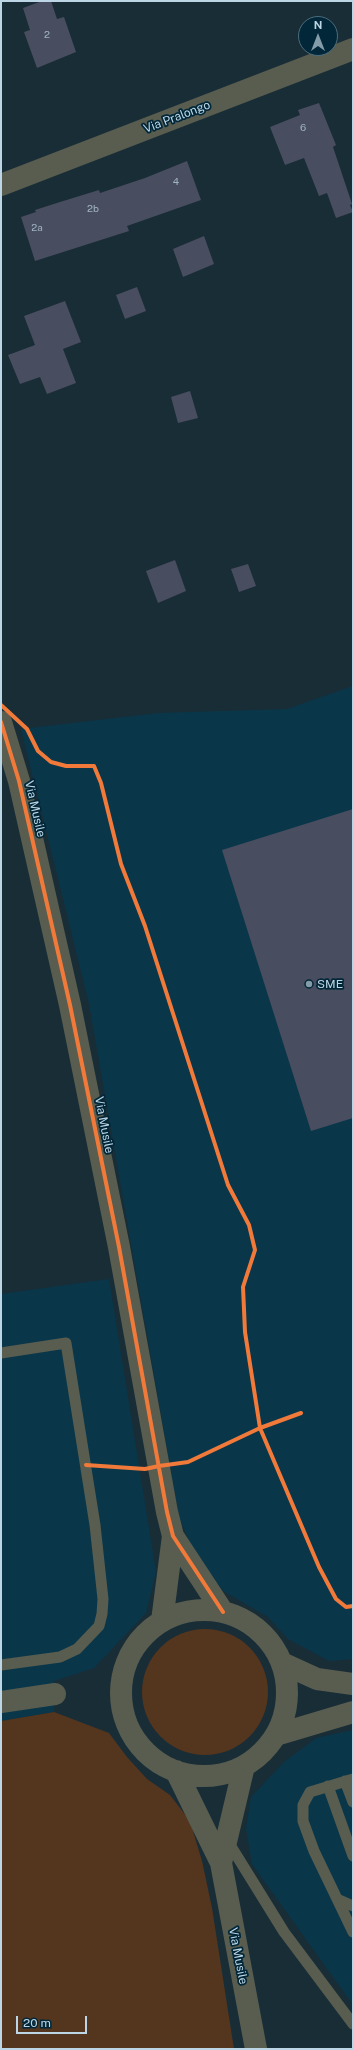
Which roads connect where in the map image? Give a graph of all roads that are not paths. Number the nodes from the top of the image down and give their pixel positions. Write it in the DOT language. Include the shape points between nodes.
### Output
graph roads {
  1 [pos="353,49"];
  2 [pos="1,184"];
  3 [pos="1,722"];
  4 [pos="1,1353"];
  5 [pos="173,1536"];
  6 [pos="223,1612"];
  7 [pos="162,1621"];
  8 [pos="282,1662"];
  9 [pos="1,1665"];
  10 [pos="353,1684"];
  11 [pos="55,1694"];
  12 [pos="1,1702"];
  13 [pos="353,1712"];
  14 [pos="276,1735"];
  15 [pos="244,1766"];
  16 [pos="176,1771"];
  17 [pos="349,1780"];
  18 [pos="328,1786"];
  19 [pos="353,1802"];
  20 [pos="227,1840"];
  21 [pos="353,1856"];
  22 [pos="221,1863"];
  23 [pos="337,1899"];
  24 [pos="353,1906"];
  25 [pos="353,1932"];
  26 [pos="353,2024"];
  27 [pos="256,2049"];
  1 -- 2 [label="street, Via Pralongo"];
  3 -- 5 [label="street, Via Musile" via="19,781 70,1005"];
  4 -- 9 [label="lane" via="66,1343 95,1524 103,1607 98,1626 91,1637 77,1649 60,1657"];
  5 -- 6 [label="street"];
  5 -- 7 [label="street"];
  6 -- 7 [label="street" via="198,1610"];
  6 -- 8 [label="street" via="240,1618 262,1633 274,1646"];
  7 -- 16 [label="street" via="145,1634 128,1659 121,1686 122,1704 130,1731 142,1748 158,1762"];
  8 -- 10 [label="street" via="317,1680"];
  8 -- 14 [label="street" via="286,1674 287,1700"];
  11 -- 12 [label="street"];
  13 -- 14 [label="street"];
  14 -- 15 [label="street" via="262,1753"];
  15 -- 16 [label="street" via="210,1776"];
  15 -- 20 [label="street, Via Musile"];
  16 -- 22 [label="street, Via Musile"];
  17 -- 18 [label="lane"];
  17 -- 19 [label="lane"];
  18 -- 21 [label="lane"];
  18 -- 23 [label="lane" via="310,1792 303,1805 303,1821"];
  20 -- 22 [label="street, Via Musile"];
  20 -- 26 [label="lane" via="284,1932"];
  22 -- 27 [label="street, Via Musile"];
  23 -- 24 [label="lane"];
  23 -- 25 [label="lane"];
}
